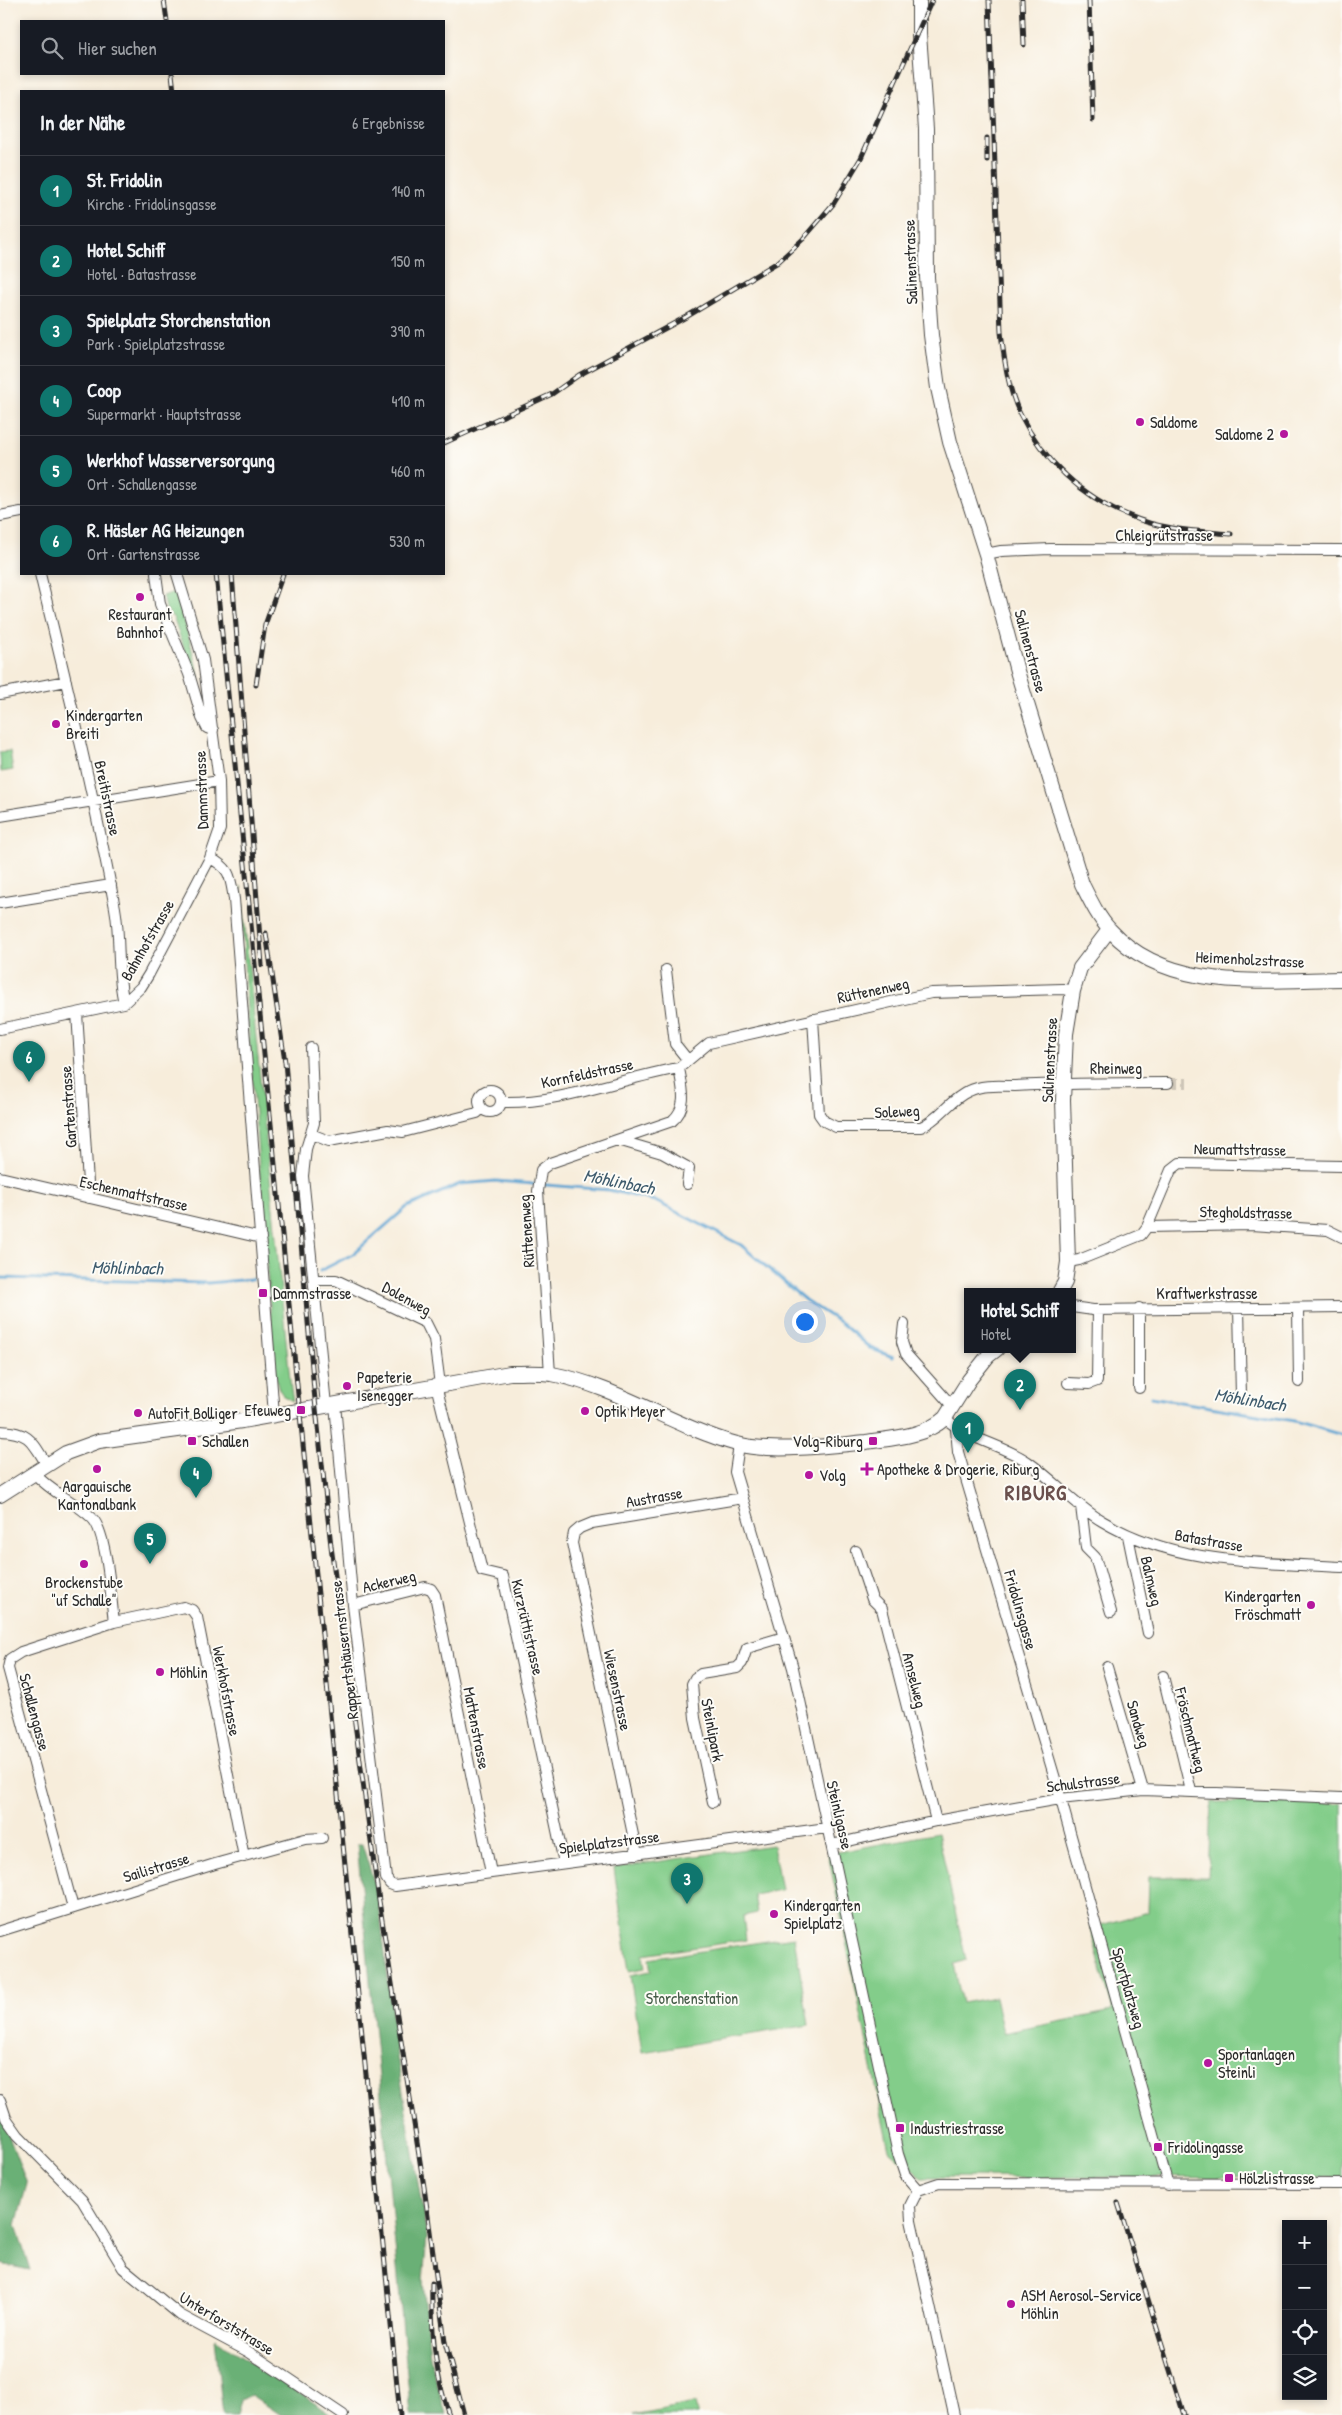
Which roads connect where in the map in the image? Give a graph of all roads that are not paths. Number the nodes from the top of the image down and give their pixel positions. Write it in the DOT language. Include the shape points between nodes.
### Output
graph roads {
  1 [pos="919,0"];
  2 [pos="20,512"];
  3 [pos="0,516"];
  4 [pos="1342,550"];
  5 [pos="986,554"];
  6 [pos="40,575"];
  7 [pos="156,575"];
  8 [pos="177,575"];
  9 [pos="66,681"];
  10 [pos="0,694"];
  11 [pos="213,730"];
  12 [pos="219,781"];
  13 [pos="94,801"];
  14 [pos="0,816"];
  15 [pos="210,858"];
  16 [pos="111,885"];
  17 [pos="0,903"];
  18 [pos="1109,930"];
  19 [pos="666,970"];
  20 [pos="1342,979"];
  21 [pos="1072,991"];
  22 [pos="124,1002"];
  23 [pos="77,1013"];
  24 [pos="813,1019"];
  25 [pos="0,1029"];
  26 [pos="311,1048"];
  27 [pos="688,1059"];
  28 [pos="679,1068"];
  29 [pos="1064,1083"];
  30 [pos="1168,1083"];
  31 [pos="502,1102"];
  32 [pos="481,1109"];
  33 [pos="311,1134"];
  34 [pos="618,1140"];
  35 [pos="1342,1166"];
  36 [pos="0,1177"];
  37 [pos="687,1184"];
  38 [pos="89,1198"];
  39 [pos="1147,1227"];
  40 [pos="1342,1237"];
  41 [pos="261,1238"];
  42 [pos="1068,1262"];
  43 [pos="314,1280"];
  44 [pos="1062,1288"];
  45 [pos="1076,1307"];
  46 [pos="1342,1307"];
  47 [pos="1139,1308"];
  48 [pos="1239,1308"];
  49 [pos="1298,1308"];
  50 [pos="1098,1310"];
  51 [pos="904,1324"];
  52 [pos="992,1353"];
  53 [pos="550,1374"];
  54 [pos="1299,1382"];
  55 [pos="1068,1383"];
  56 [pos="438,1385"];
  57 [pos="1139,1388"];
  58 [pos="1241,1396"];
  59 [pos="330,1405"];
  60 [pos="949,1413"];
  61 [pos="274,1415"];
  62 [pos="956,1429"];
  63 [pos="0,1431"];
  64 [pos="739,1445"];
  65 [pos="47,1465"];
  66 [pos="34,1474"];
  67 [pos="0,1495"];
  68 [pos="742,1498"];
  69 [pos="1081,1506"];
  70 [pos="574,1533"];
  71 [pos="1128,1536"];
  72 [pos="856,1551"];
  73 [pos="1342,1567"];
  74 [pos="431,1589"];
  75 [pos="353,1605"];
  76 [pos="1111,1612"];
  77 [pos="114,1622"];
  78 [pos="1148,1633"];
  79 [pos="784,1637"];
  80 [pos="1107,1667"];
  81 [pos="1163,1676"];
  82 [pos="1143,1790"];
  83 [pos="1191,1791"];
  84 [pos="1342,1798"];
  85 [pos="1060,1799"];
  86 [pos="713,1802"];
  87 [pos="936,1821"];
  88 [pos="827,1828"];
  89 [pos="322,1838"];
  90 [pos="832,1845"];
  91 [pos="637,1854"];
  92 [pos="244,1857"];
  93 [pos="564,1863"];
  94 [pos="491,1873"];
  95 [pos="395,1886"];
  96 [pos="73,1908"];
  97 [pos="0,1931"];
  98 [pos="0,2100"];
  99 [pos="1342,2184"];
  100 [pos="1168,2185"];
  101 [pos="918,2190"];
  102 [pos="343,2415"];
  103 [pos="954,2415"];
  1 -- 5 [label="street, Salinenstrasse" via="926,129 930,335 950,442"];
  2 -- 3 [label="street"];
  4 -- 5 [label="street, Chleigrütstrasse" via="1050,549"];
  5 -- 18 [label="street, Salinenstrasse" via="1017,671 1082,884"];
  6 -- 9 [label="street, Breitistrasse"];
  7 -- 11 [label="street" via="160,604 189,674 202,718"];
  8 -- 11 [label="street, Dammstrasse" via="203,660"];
  9 -- 10 [label="street"];
  9 -- 13 [label="street, Breitistrasse"];
  11 -- 12 [label="street, Dammstrasse"];
  12 -- 13 [label="street"];
  12 -- 15 [label="street, Dammstrasse" via="220,829"];
  13 -- 14 [label="street"];
  13 -- 16 [label="street, Breitistrasse"];
  15 -- 22 [label="street, Bahnhofstrasse" via="149,974 141,987"];
  15 -- 41 [label="street" via="229,871 234,899"];
  16 -- 17 [label="street"];
  16 -- 22 [label="street, Breitistrasse" via="119,926 119,983"];
  18 -- 20 [label="street, Heimenholzstrasse" via="1132,951 1165,968 1201,977"];
  18 -- 21 [label="street, Salinenstrasse" via="1080,968"];
  19 -- 27 [label="street" via="676,1044"];
  21 -- 24 [label="street, Rüttenenweg" via="931,993"];
  21 -- 29 [label="street, Salinenstrasse"];
  22 -- 23 [label="street, Bahnhofstrasse"];
  23 -- 25 [label="street, Bahnhofstrasse"];
  23 -- 38 [label="street, Gartenstrasse"];
  24 -- 27 [label="street, Rüttenenweg" via="708,1042"];
  24 -- 29 [label="street, Soleweg" via="819,1114 824,1121 836,1127 920,1127 933,1122 961,1095 971,1090"];
  26 -- 33 [label="street" via="314,1123"];
  27 -- 28 [label="street, Rüttenenweg"];
  28 -- 31 [label="street, Kornfeldstrasse" via="566,1094"];
  28 -- 34 [label="street, Rüttenenweg" via="683,1100 678,1116"];
  29 -- 30 [label="street, Rheinweg"];
  29 -- 42 [label="street, Salinenstrasse"];
  31 -- 32 [label="street, Kornfeldstrasse" via="491,1112"];
  31 -- 32 [label="street" via="495,1090 488,1089 481,1092 478,1099"];
  32 -- 33 [label="street, Kornfeldstrasse" via="477,1113 402,1132 388,1130 329,1141"];
  33 -- 43 [label="street" via="303,1176"];
  34 -- 37 [label="street" via="662,1153 690,1168"];
  34 -- 53 [label="street, Rüttenenweg" via="550,1162 541,1170 538,1186"];
  35 -- 39 [label="street, Neumattstrasse" via="1180,1163 1171,1170"];
  36 -- 38 [label="street, Eschenmattstrasse"];
  38 -- 41 [label="street, Eschenmattstrasse"];
  39 -- 40 [label="street, Stegholdstrasse" via="1252,1225 1328,1230"];
  39 -- 42 [label="street" via="1134,1239"];
  41 -- 61 [label="street"];
  42 -- 44 [label="street, Salinenstrasse"];
  43 -- 56 [label="street, Dolenweg" via="336,1280 426,1322 434,1339"];
  43 -- 59 [label="street"];
  45 -- 50 [label="street, Kraftwerkstrasse"];
  46 -- 49 [label="street, Kraftwerkstrasse"];
  47 -- 48 [label="street, Kraftwerkstrasse"];
  47 -- 50 [label="street, Kraftwerkstrasse"];
  47 -- 57 [label="street"];
  48 -- 49 [label="street, Kraftwerkstrasse"];
  48 -- 58 [label="street"];
  49 -- 54 [label="street"];
  50 -- 55 [label="street" via="1097,1381"];
  51 -- 60 [label="street, Batastrasse" via="902,1342 906,1354"];
  52 -- 60 [label="street" via="969,1380"];
  53 -- 56 [label="street" via="510,1373"];
  53 -- 64 [label="street" via="581,1382"];
  56 -- 59 [label="street"];
  56 -- 93 [label="street, Kurzrüttistrasse" via="482,1571 503,1576"];
  59 -- 61 [label="street"];
  59 -- 75 [label="street, Rappertshäusernstrasse"];
  60 -- 62 [label="street, Batastrasse"];
  60 -- 64 [label="street" via="937,1425 920,1433 873,1441 822,1447"];
  61 -- 65 [label="street" via="98,1441 66,1453"];
  62 -- 69 [label="street, Batastrasse" via="990,1442 1029,1463"];
  62 -- 85 [label="street, Fridolinsgasse" via="958,1452"];
  63 -- 65 [label="street" via="25,1434"];
  64 -- 68 [label="street, Steinligasse" via="735,1472"];
  65 -- 66 [label="street"];
  66 -- 67 [label="street"];
  66 -- 77 [label="street" via="50,1490 94,1519 104,1546"];
  68 -- 70 [label="street, Austrasse" via="592,1523"];
  68 -- 79 [label="street, Steinligasse"];
  69 -- 71 [label="street, Batastrasse"];
  69 -- 76 [label="street" via="1086,1548 1095,1557"];
  70 -- 91 [label="street, Wiesenstrasse" via="572,1543"];
  71 -- 73 [label="street, Batastrasse" via="1189,1554 1255,1563"];
  71 -- 78 [label="street, Balmweg"];
  72 -- 87 [label="street, Amselweg" via="872,1599 882,1609"];
  74 -- 75 [label="street, Ackerweg" via="424,1587"];
  74 -- 94 [label="street, Mattenstrasse" via="435,1595"];
  75 -- 95 [label="street, Rappertshäusernstrasse" via="386,1878"];
  77 -- 92 [label="street, Werkhofstrasse" via="184,1607 197,1617"];
  77 -- 96 [label="street, Schallengasse" via="21,1652 10,1659 8,1668"];
  79 -- 86 [label="street, Steinlipark" via="747,1648 737,1668 701,1674 692,1684 695,1718"];
  79 -- 88 [label="street, Steinligasse"];
  80 -- 82 [label="street, Sandweg"];
  81 -- 83 [label="street, Fröschmattweg"];
  82 -- 83 [label="street, Schulstrasse"];
  82 -- 85 [label="street, Schulstrasse"];
  83 -- 84 [label="street, Schulstrasse"];
  85 -- 87 [label="street, Schulstrasse"];
  85 -- 100 [label="street, Sportplatzweg"];
  87 -- 90 [label="street, Schulstrasse"];
  88 -- 90 [label="street, Steinligasse"];
  88 -- 91 [label="street, Spielplatzstrasse"];
  89 -- 92 [label="street, Sailistrasse" via="304,1839"];
  90 -- 101 [label="street, Steinligasse" via="898,2154 905,2175"];
  91 -- 93 [label="street, Spielplatzstrasse"];
  92 -- 96 [label="street, Sailistrasse"];
  93 -- 94 [label="street, Spielplatzstrasse"];
  94 -- 95 [label="street, Spielplatzstrasse"];
  96 -- 97 [label="street, Sailistrasse"];
  98 -- 102 [label="street, Unterforststrasse" via="6,2118 18,2135 82,2200 123,2268 180,2315 248,2352"];
  99 -- 100 [label="street"];
  100 -- 101 [label="street" via="939,2183"];
  101 -- 103 [label="street" via="910,2206 911,2220"];
}
